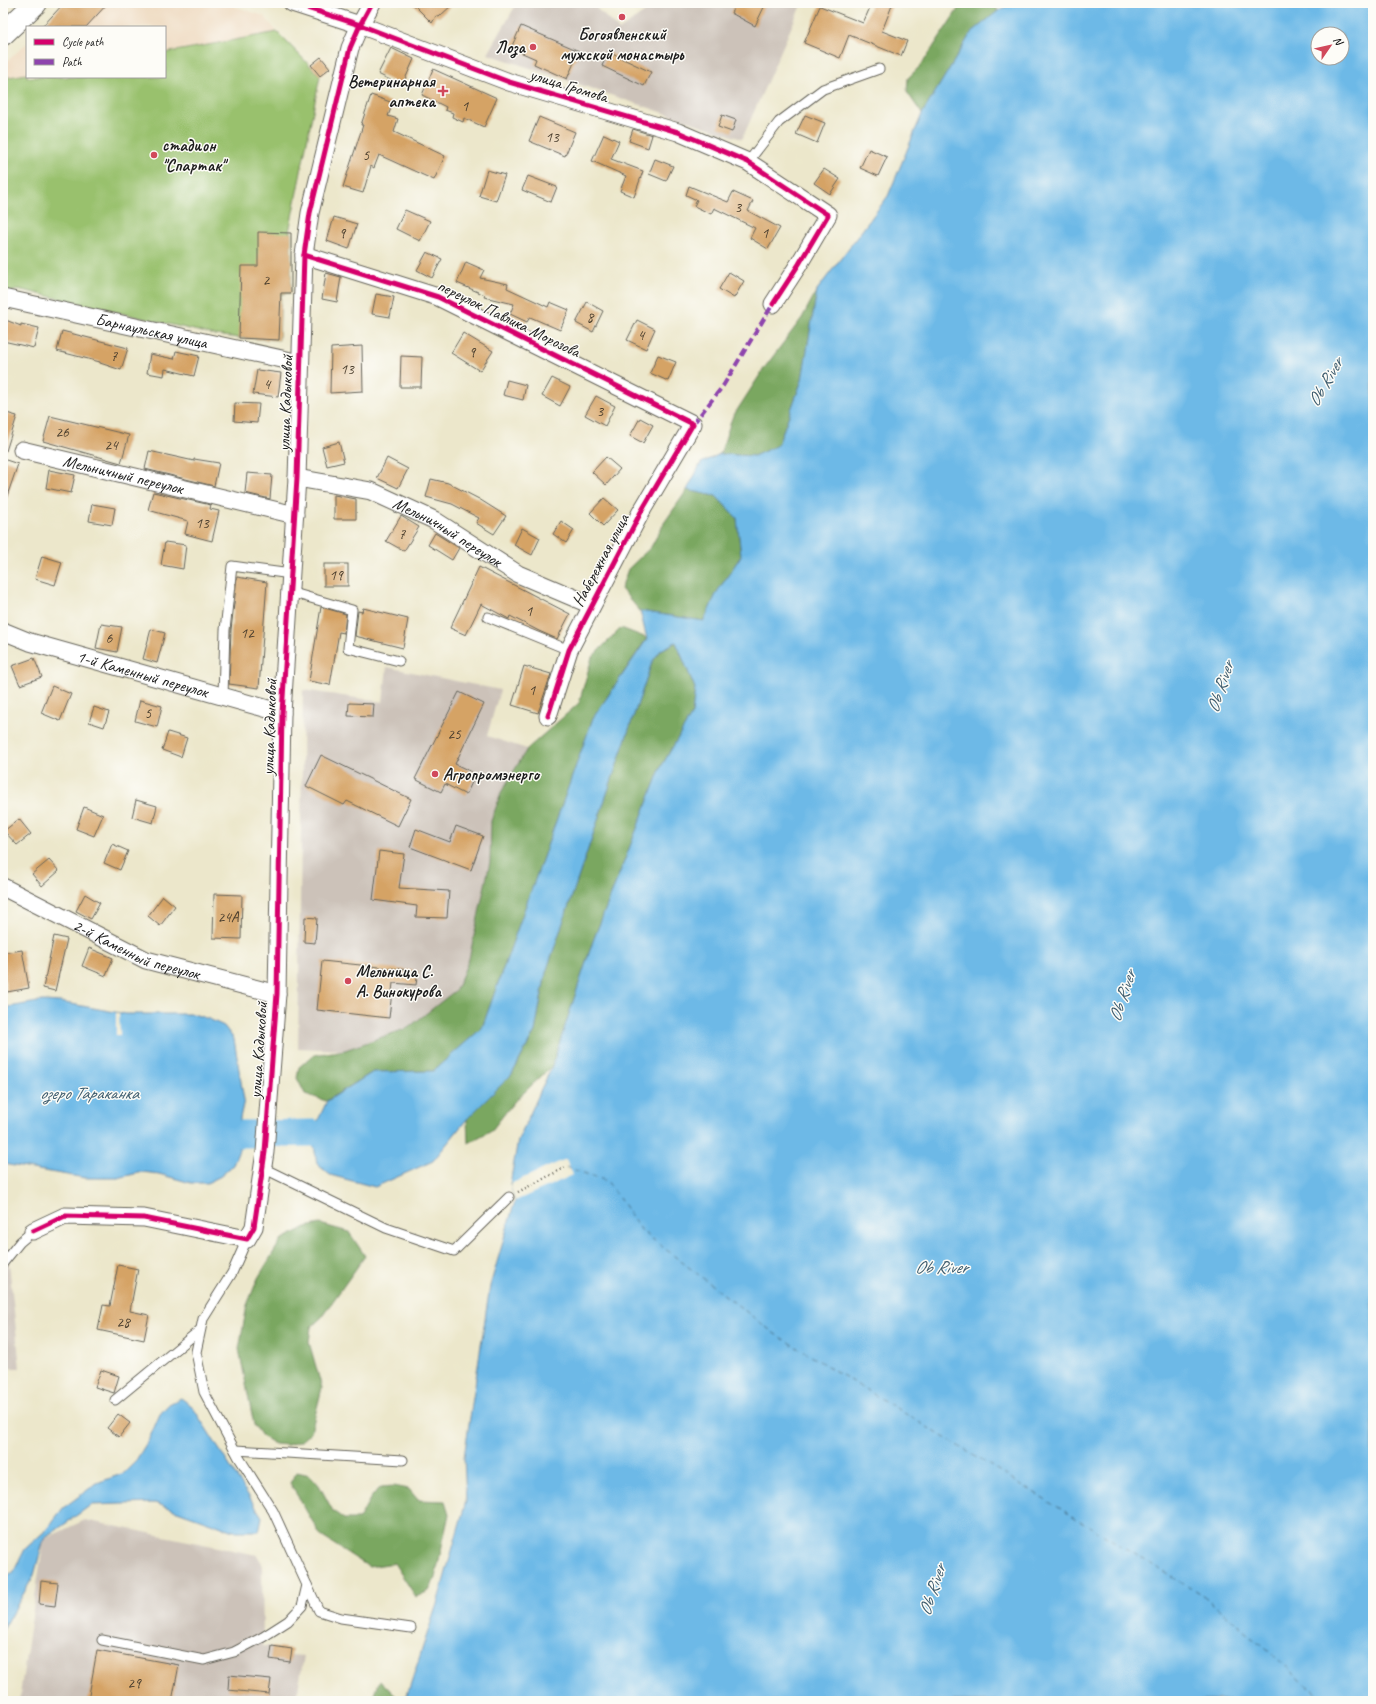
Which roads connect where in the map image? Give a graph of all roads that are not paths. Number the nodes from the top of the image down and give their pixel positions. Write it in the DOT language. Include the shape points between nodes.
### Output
graph roads {
  1 [pos="36,3"];
  2 [pos="292,3"];
  3 [pos="372,3"];
  4 [pos="360,25"];
  5 [pos="3,34"];
  6 [pos="879,69"];
  7 [pos="748,162"];
  8 [pos="304,255"];
  9 [pos="3,298"];
  10 [pos="773,304"];
  11 [pos="300,363"];
  12 [pos="693,424"];
  13 [pos="22,450"];
  14 [pos="297,478"];
  15 [pos="295,515"];
  16 [pos="291,574"];
  17 [pos="290,592"];
  18 [pos="591,605"];
  19 [pos="488,618"];
  20 [pos="3,631"];
  21 [pos="569,650"];
  22 [pos="398,661"];
  23 [pos="223,696"];
  24 [pos="282,713"];
  25 [pos="548,716"];
  26 [pos="3,887"];
  27 [pos="277,994"];
  28 [pos="264,1160"];
  29 [pos="508,1196"];
  30 [pos="33,1231"];
  31 [pos="247,1239"];
  32 [pos="3,1263"];
  33 [pos="200,1330"];
  34 [pos="115,1400"];
  35 [pos="234,1450"];
  36 [pos="403,1460"];
  37 [pos="307,1585"];
  38 [pos="411,1628"];
  39 [pos="102,1640"];
  1 -- 5 [label="street"];
  2 -- 4 [label="street, улица Громова"];
  3 -- 4 [label="street, улица Кадыковой"];
  4 -- 7 [label="street, улица Громова" via="509,82 678,132"];
  4 -- 8 [label="street, улица Кадыковой" via="350,48 312,205"];
  6 -- 7 [label="lane" via="823,89 780,122"];
  7 -- 10 [label="street, улица Громова" via="828,215"];
  8 -- 11 [label="street, улица Кадыковой"];
  8 -- 12 [label="street, переулок Павлика Морозова" via="438,297"];
  9 -- 11 [label="street, Барнаульская улица"];
  11 -- 14 [label="street, улица Кадыковой"];
  12 -- 18 [label="street, Набережная улица" via="641,512"];
  13 -- 15 [label="street, Мельничный переулок"];
  14 -- 15 [label="street, улица Кадыковой"];
  14 -- 18 [label="street, Мельничный переулок" via="371,491 434,520 518,574"];
  15 -- 16 [label="street, улица Кадыковой"];
  16 -- 17 [label="street, улица Кадыковой"];
  16 -- 23 [label="lane" via="232,566 225,630"];
  17 -- 22 [label="lane" via="352,610 348,648"];
  17 -- 24 [label="street, улица Кадыковой"];
  18 -- 21 [label="street, Набережная улица"];
  19 -- 21 [label="lane"];
  20 -- 23 [label="street, 1-й Каменный переулок" via="30,642"];
  21 -- 25 [label="street, Набережная улица"];
  23 -- 24 [label="street, 1-й Каменный переулок"];
  24 -- 27 [label="street, улица Кадыковой"];
  26 -- 27 [label="street, 2-й Каменный переулок" via="146,960"];
  27 -- 28 [label="street, улица Кадыковой"];
  28 -- 29 [label="lane" via="386,1228 454,1251"];
  28 -- 31 [label="street, улица Кадыковой" via="254,1227"];
  30 -- 31 [label="street" via="65,1216 144,1218"];
  30 -- 32 [label="lane"];
  31 -- 33 [label="lane" via="232,1274 203,1319"];
  33 -- 34 [label="lane"];
  33 -- 35 [label="lane" via="196,1352 204,1392"];
  35 -- 36 [label="lane"];
  35 -- 37 [label="lane" via="273,1510"];
  37 -- 38 [label="lane" via="319,1611 341,1618"];
  37 -- 39 [label="lane" via="302,1606 288,1621 234,1652 204,1660"];
}
